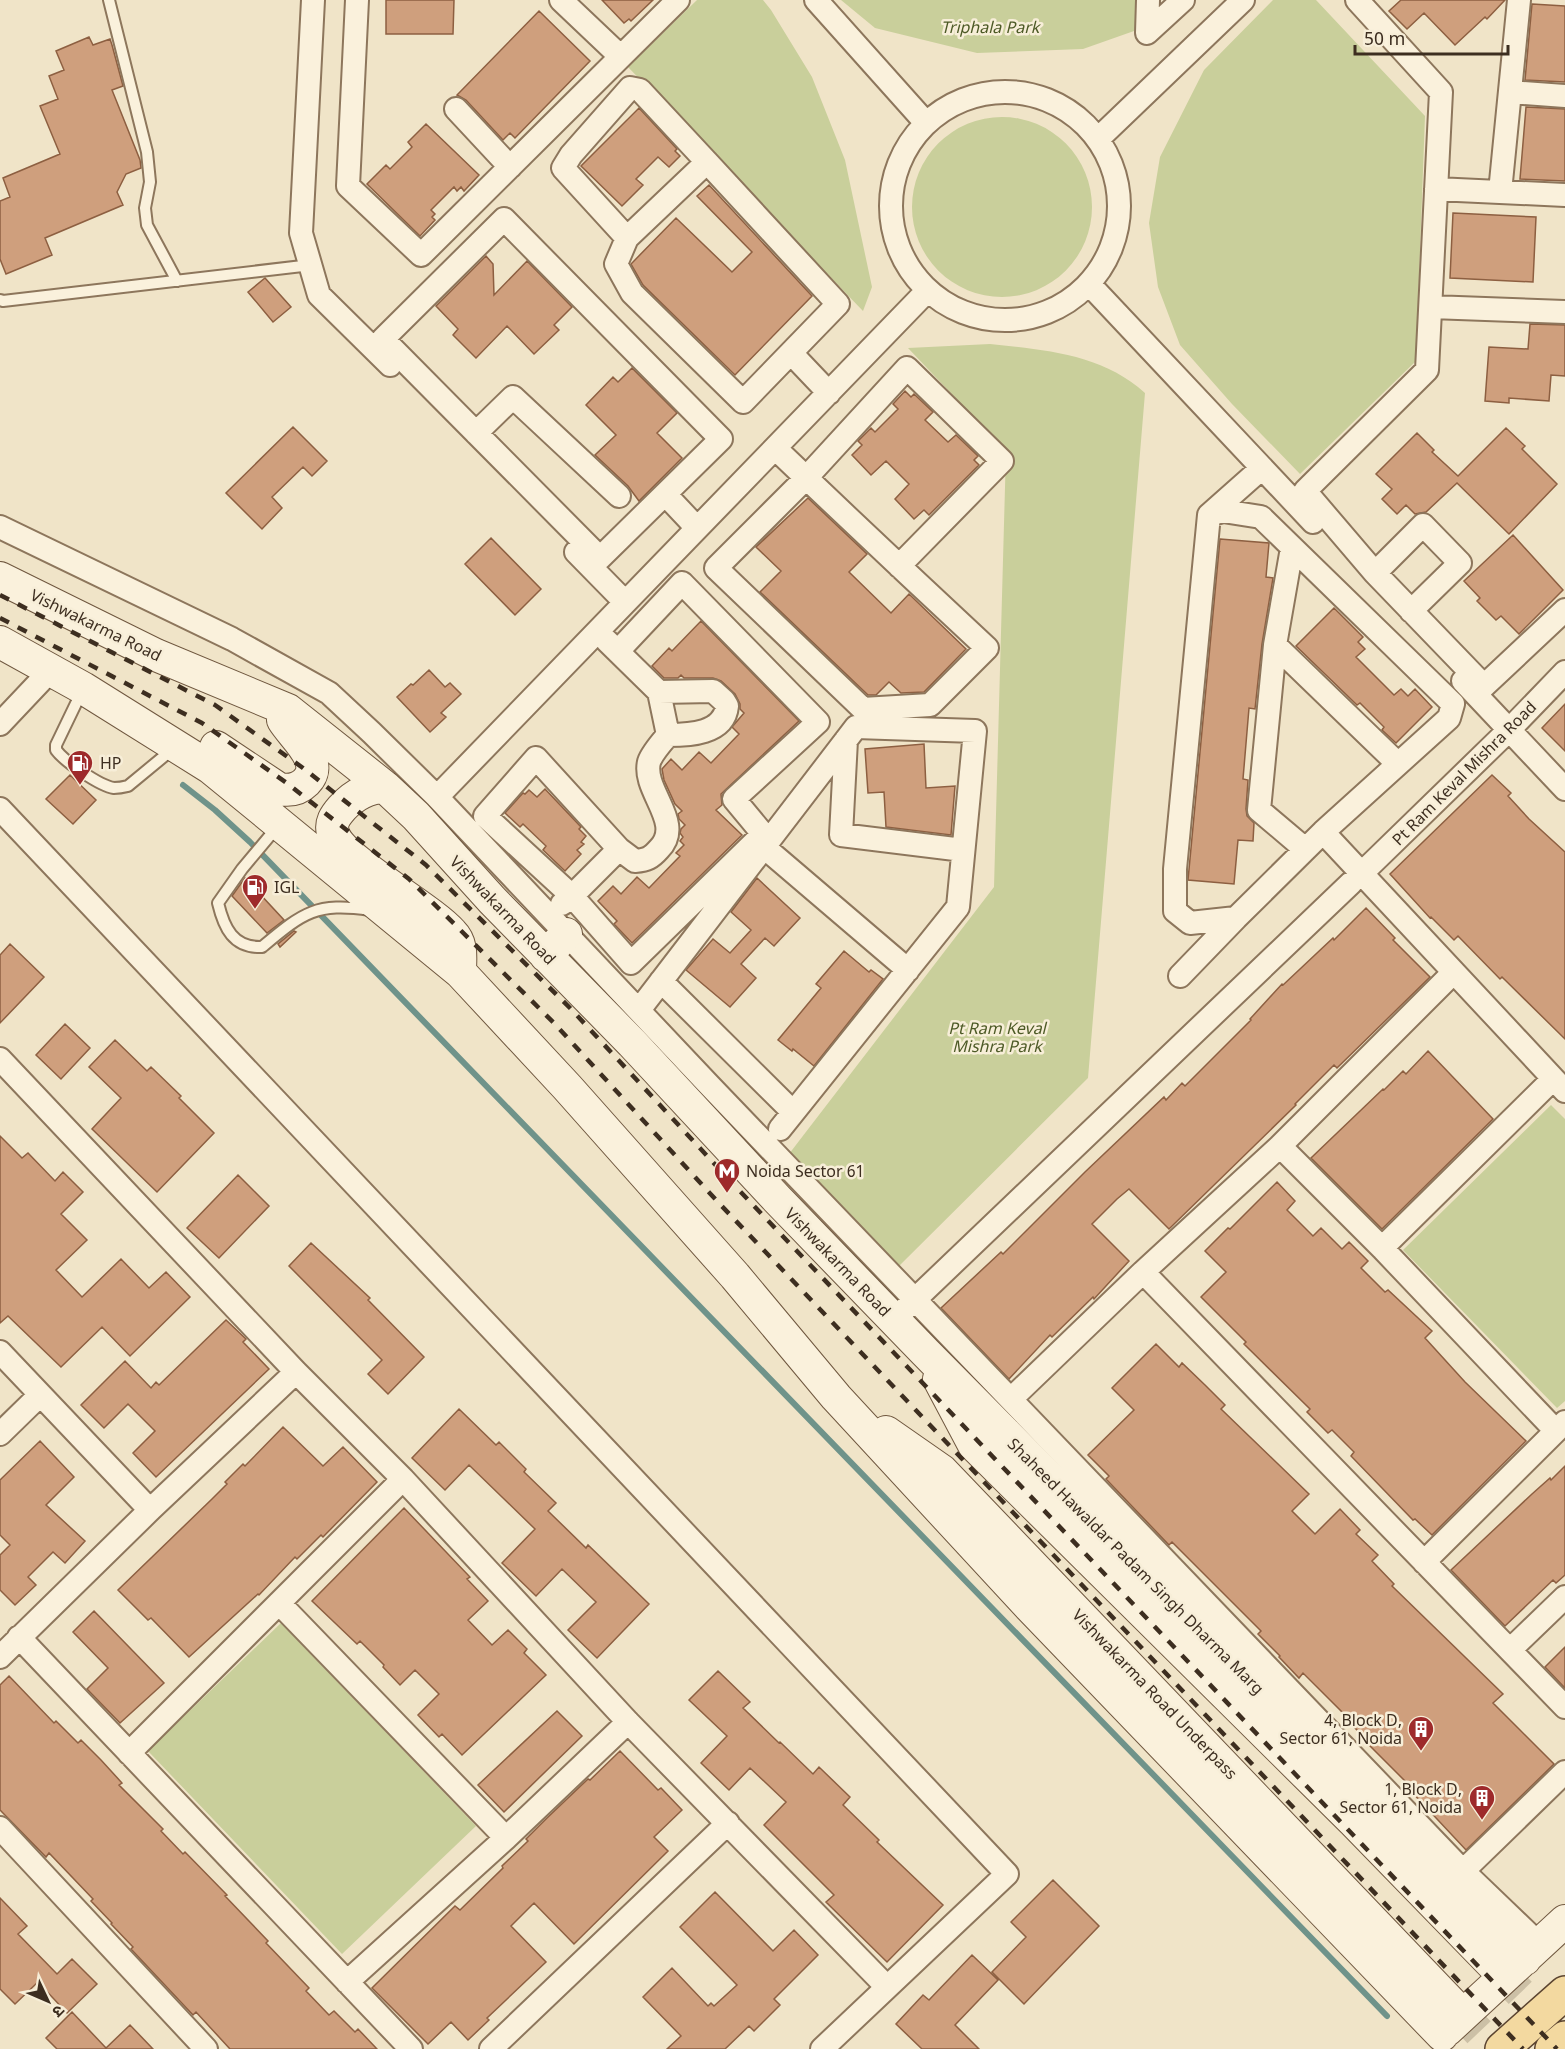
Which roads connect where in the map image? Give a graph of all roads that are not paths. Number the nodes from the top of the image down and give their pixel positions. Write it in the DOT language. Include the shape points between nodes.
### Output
graph roads {
  1 [pos="109,0"];
  2 [pos="313,0"];
  3 [pos="357,0"];
  4 [pos="561,0"];
  5 [pos="678,0"];
  6 [pos="816,0"];
  7 [pos="1148,0"];
  8 [pos="1183,0"];
  9 [pos="1243,0"];
  10 [pos="1357,0"];
  11 [pos="1519,0"];
  12 [pos="620,56"];
  13 [pos="1510,92"];
  14 [pos="1565,96"];
  15 [pos="456,110"];
  16 [pos="926,123"];
  17 [pos="1099,138"];
  18 [pos="707,162"];
  19 [pos="510,167"];
  20 [pos="1436,189"];
  21 [pos="1500,192"];
  22 [pos="1565,195"];
  23 [pos="627,238"];
  24 [pos="311,265"];
  25 [pos="177,281"];
  26 [pos="1090,285"];
  27 [pos="927,291"];
  28 [pos="0,300"];
  29 [pos="1431,307"];
  30 [pos="1565,312"];
  31 [pos="791,353"];
  32 [pos="829,393"];
  33 [pos="476,433"];
  34 [pos="776,449"];
  35 [pos="1262,468"];
  36 [pos="806,478"];
  37 [pos="665,494"];
  38 [pos="619,496"];
  39 [pos="1209,515"];
  40 [pos="0,526"];
  41 [pos="697,528"];
  42 [pos="1292,548"];
  43 [pos="899,566"];
  44 [pos="1375,573"];
  45 [pos="0,578"];
  46 [pos="1389,595"];
  47 [pos="626,602"];
  48 [pos="1565,610"];
  49 [pos="1411,611"];
  50 [pos="597,632"];
  51 [pos="0,642"];
  52 [pos="1275,645"];
  53 [pos="618,651"];
  54 [pos="51,670"];
  55 [pos="1565,672"];
  56 [pos="83,688"];
  57 [pos="660,692"];
  58 [pos="281,707"];
  59 [pos="0,724"];
  60 [pos="1509,730"];
  61 [pos="668,735"];
  62 [pos="846,740"];
  63 [pos="177,746"];
  64 [pos="1398,764"];
  65 [pos="385,787"];
  66 [pos="1565,789"];
  67 [pos="437,797"];
  68 [pos="0,809"];
  69 [pos="1323,832"];
  70 [pos="265,841"];
  71 [pos="764,847"];
  72 [pos="619,849"];
  73 [pos="1305,849"];
  74 [pos="963,850"];
  75 [pos="1356,878"];
  76 [pos="572,896"];
  77 [pos="388,913"];
  78 [pos="1236,918"];
  79 [pos="554,935"];
  80 [pos="908,970"];
  81 [pos="460,972"];
  82 [pos="1453,973"];
  83 [pos="1180,976"];
  84 [pos="661,981"];
  85 [pos="639,1010"];
  86 [pos="0,1059"];
  87 [pos="1559,1085"];
  88 [pos="780,1129"];
  89 [pos="1280,1146"];
  90 [pos="1382,1248"];
  91 [pos="1143,1272"];
  92 [pos="905,1310"];
  93 [pos="0,1352"];
  94 [pos="296,1372"];
  95 [pos="40,1395"];
  96 [pos="1011,1399"];
  97 [pos="1560,1427"];
  98 [pos="0,1434"];
  99 [pos="403,1479"];
  100 [pos="150,1510"];
  101 [pos="1424,1562"];
  102 [pos="1565,1597"];
  103 [pos="279,1603"];
  104 [pos="19,1637"];
  105 [pos="1510,1650"];
  106 [pos="0,1657"];
  107 [pos="1565,1707"];
  108 [pos="628,1722"];
  109 [pos="129,1753"];
  110 [pos="1565,1773"];
  111 [pos="728,1823"];
  112 [pos="0,1828"];
  113 [pos="506,1838"];
  114 [pos="1463,1871"];
  115 [pos="1565,1921"];
  116 [pos="1521,1958"];
  117 [pos="347,1982"];
  118 [pos="886,1986"];
  119 [pos="1565,1993"];
  120 [pos="1445,2031"];
  121 [pos="1565,2038"];
  122 [pos="206,2049"];
  123 [pos="411,2049"];
  124 [pos="491,2049"];
  125 [pos="822,2049"];
  126 [pos="1502,2049"];
  127 [pos="1552,2049"];
  1 -- 25 [label="lane" via="147,152 147,225"];
  2 -- 24 [label="street" via="301,234"];
  3 -- 19 [label="street" via="348,186 421,255"];
  4 -- 12 [label="street"];
  5 -- 12 [label="street"];
  6 -- 16 [label="street"];
  7 -- 8 [label="street" via="1147,33"];
  9 -- 17 [label="street"];
  10 -- 20 [label="street" via="1441,92"];
  11 -- 13 [label="street"];
  12 -- 19 [label="street"];
  13 -- 14 [label="street"];
  13 -- 21 [label="street"];
  15 -- 19 [label="street"];
  16 -- 17 [label="street" via="970,96 1011,91 1060,104"];
  16 -- 27 [label="street" via="916,133 895,174 890,216 906,266"];
  17 -- 26 [label="street" via="1118,182 1118,232"];
  18 -- 23 [label="street"];
  18 -- 23 [label="street" via="640,90 630,88 563,168"];
  18 -- 31 [label="street" via="838,304"];
  20 -- 21 [label="street"];
  20 -- 29 [label="street"];
  21 -- 22 [label="street"];
  23 -- 31 [label="street" via="616,264 632,293 743,402"];
  24 -- 25 [label="lane"];
  24 -- 47 [label="street" via="319,295"];
  25 -- 28 [label="lane"];
  26 -- 27 [label="street" via="1071,301 1043,315 1011,321 983,320 957,311"];
  26 -- 35 [label="street"];
  27 -- 32 [label="street"];
  29 -- 30 [label="street"];
  29 -- 44 [label="street" via="1428,370 1305,491"];
  31 -- 32 [label="street"];
  32 -- 34 [label="street"];
  33 -- 37 [label="street" via="600,558"];
  33 -- 37 [label="street" via="383,339 504,219 721,439"];
  33 -- 38 [label="street" via="513,397"];
  34 -- 36 [label="street"];
  34 -- 41 [label="street"];
  35 -- 39 [label="street"];
  35 -- 46 [label="street"];
  36 -- 43 [label="street"];
  36 -- 43 [label="street" via="907,368 1002,461"];
  36 -- 43 [label="street" via="716,568 863,709 930,705 987,648"];
  37 -- 41 [label="street"];
  39 -- 42 [label="street" via="1223,511 1261,517"];
  39 -- 78 [label="street" via="1175,869 1175,911 1190,923"];
  40 -- 67 [label="street" via="232,639 329,693"];
  41 -- 47 [label="street"];
  42 -- 52 [label="street"];
  42 -- 64 [label="street" via="1453,704 1449,718"];
  44 -- 46 [label="street"];
  44 -- 49 [label="street" via="1423,525 1460,563"];
  45 -- 58 [label="main road, Vishwakarma Road" via="156,656"];
  46 -- 49 [label="street"];
  46 -- 60 [label="street"];
  47 -- 50 [label="street"];
  48 -- 49 [label="street" via="1484,686"];
  50 -- 53 [label="street"];
  50 -- 67 [label="street"];
  51 -- 54 [label="main road"];
  52 -- 64 [label="street"];
  52 -- 73 [label="street" via="1259,810"];
  53 -- 57 [label="street"];
  53 -- 76 [label="street" via="682,583 818,722 734,799 763,834 631,963"];
  54 -- 56 [label="main road"];
  54 -- 59 [label="street"];
  55 -- 60 [label="street, Pt Ram Keval Mishra Road"];
  56 -- 63 [label="main road"];
  56 -- 63 [label="lane" via="56,750 104,785 129,786"];
  57 -- 61 [label="street"];
  57 -- 61 [label="street" via="712,692 727,706 723,718 712,728 691,735"];
  58 -- 63 [label="main road" via="282,718 312,761 308,780 293,790 279,789 205,741"];
  58 -- 65 [label="main road, Vishwakarma Road"];
  60 -- 66 [label="street"];
  60 -- 75 [label="street, Pt Ram Keval Mishra Road"];
  61 -- 72 [label="street" via="649,761 649,782 667,824 665,843 648,860 635,861"];
  62 -- 71 [label="street"];
  62 -- 74 [label="street" via="841,835"];
  62 -- 74 [label="street" via="856,727 975,731"];
  63 -- 70 [label="main road" via="211,768"];
  64 -- 69 [label="street"];
  65 -- 79 [label="main road, Vishwakarma Road" via="492,900"];
  65 -- 81 [label="main road" via="361,792 348,802 333,818 332,831 347,852 454,934 460,945"];
  67 -- 79 [label="street"];
  68 -- 118 [label="street" via="1007,1874"];
  69 -- 73 [label="street"];
  69 -- 75 [label="street"];
  70 -- 77 [label="main road"];
  70 -- 77 [label="lane" via="218,903 222,922 243,944 262,947 291,923 316,910 348,907"];
  71 -- 80 [label="street"];
  71 -- 84 [label="street"];
  72 -- 76 [label="street"];
  72 -- 76 [label="street" via="536,758 485,816"];
  73 -- 78 [label="street"];
  74 -- 80 [label="street" via="958,907"];
  75 -- 82 [label="street"];
  75 -- 92 [label="street, Pt Ram Keval Mishra Road"];
  76 -- 79 [label="street"];
  77 -- 81 [label="main road"];
  78 -- 83 [label="street"];
  79 -- 85 [label="street"];
  79 -- 92 [label="main road, Vishwakarma Road" via="632,1043 777,1199"];
  80 -- 88 [label="street"];
  81 -- 120 [label="main road" via="727,1267 836,1397 1030,1607"];
  82 -- 87 [label="street"];
  82 -- 89 [label="street"];
  84 -- 85 [label="street"];
  84 -- 88 [label="street"];
  85 -- 88 [label="street"];
  86 -- 94 [label="street"];
  87 -- 90 [label="street"];
  88 -- 92 [label="street"];
  89 -- 90 [label="street"];
  89 -- 91 [label="street"];
  90 -- 97 [label="street"];
  91 -- 96 [label="street"];
  91 -- 101 [label="street"];
  92 -- 96 [label="street"];
  92 -- 116 [label="main road, Vishwakarma Road" via="974,1445 1354,1822"];
  93 -- 95 [label="street"];
  94 -- 99 [label="street"];
  94 -- 100 [label="street"];
  95 -- 98 [label="street"];
  95 -- 100 [label="street"];
  96 -- 114 [label="street"];
  97 -- 101 [label="street"];
  99 -- 103 [label="street"];
  99 -- 108 [label="street"];
  100 -- 104 [label="street"];
  101 -- 105 [label="street"];
  102 -- 105 [label="street"];
  103 -- 109 [label="street"];
  103 -- 113 [label="street"];
  104 -- 106 [label="street"];
  104 -- 109 [label="street"];
  105 -- 107 [label="street"];
  108 -- 111 [label="street"];
  108 -- 113 [label="street"];
  109 -- 117 [label="street"];
  110 -- 114 [label="street"];
  111 -- 118 [label="street"];
  111 -- 124 [label="street"];
  112 -- 122 [label="street"];
  113 -- 117 [label="street"];
  114 -- 116 [label="street"];
  115 -- 116 [label="main road"];
  116 -- 120 [label="main road"];
  117 -- 123 [label="street"];
  118 -- 125 [label="street"];
  119 -- 126 [label="main road"];
  121 -- 127 [label="main road"];
}
